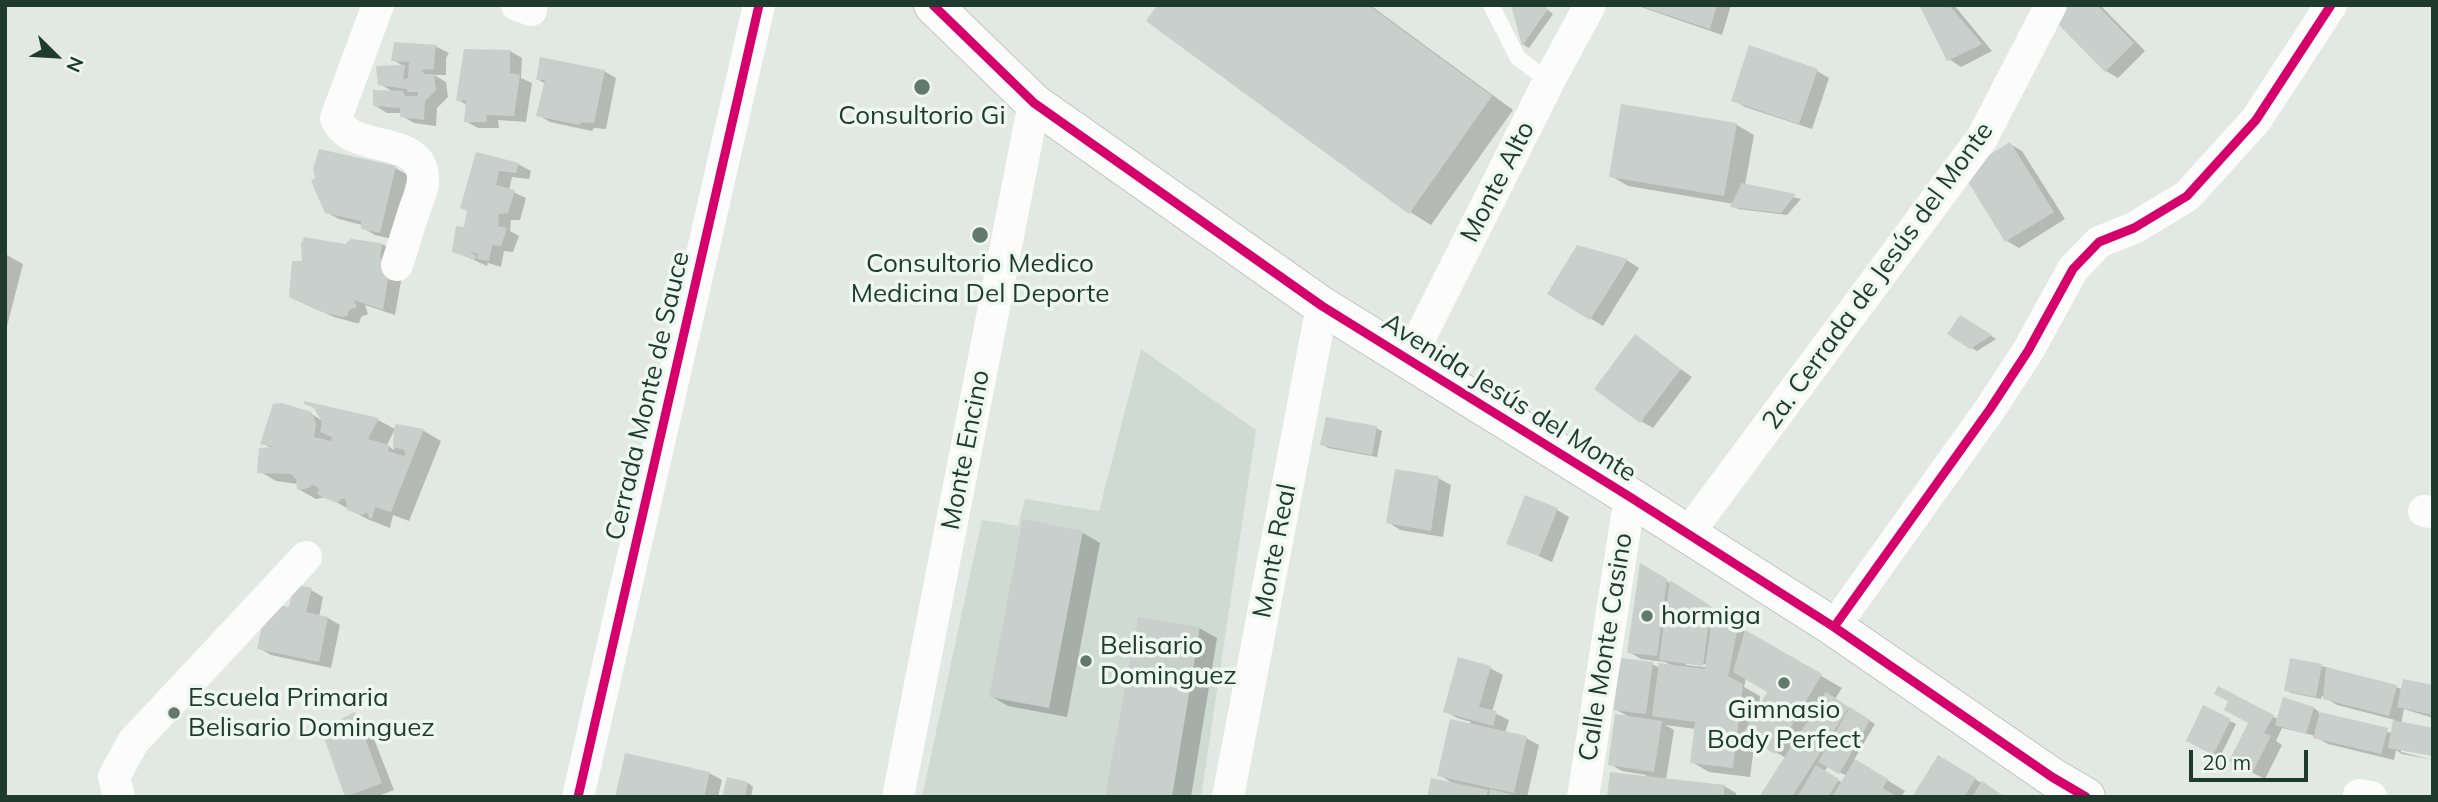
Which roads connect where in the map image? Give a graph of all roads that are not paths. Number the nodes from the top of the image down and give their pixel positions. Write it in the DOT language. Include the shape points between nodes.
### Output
graph roads {
  1 [pos="378,5"];
  2 [pos="759,5"];
  3 [pos="933,5"];
  4 [pos="1491,5"];
  5 [pos="1590,5"];
  6 [pos="2051,5"];
  7 [pos="2331,5"];
  8 [pos="1549,80"];
  9 [pos="1034,103"];
  10 [pos="397,265"];
  11 [pos="1322,306"];
  12 [pos="1408,361"];
  13 [pos="1630,496"];
  14 [pos="1687,535"];
  15 [pos="306,558"];
  16 [pos="1834,627"];
  17 [pos="117,787"];
  18 [pos="2051,787"];
  19 [pos="578,797"];
  20 [pos="898,797"];
  21 [pos="1228,797"];
  22 [pos="1583,797"];
  23 [pos="2086,797"];
  1 -- 10 [label="street" via="337,118 340,128 351,135 413,155 421,164 423,183"];
  2 -- 19 [label="street, Cerrada Monte de Sauce"];
  3 -- 9 [label="street, Avenida Jesús del Monte"];
  4 -- 8 [label="lane" via="1518,58"];
  5 -- 8 [label="street, Monte Alto"];
  6 -- 14 [label="street, 2a. Cerrada de Jesús del Monte" via="1982,138"];
  7 -- 16 [label="street" via="2256,120 2187,196 2134,228 2099,242 2073,269 1990,409"];
  8 -- 12 [label="street, Monte Alto"];
  9 -- 11 [label="street, Avenida Jesús del Monte"];
  9 -- 20 [label="street, Monte Encino"];
  11 -- 12 [label="street, Avenida Jesús del Monte"];
  11 -- 21 [label="street, Monte Real"];
  12 -- 13 [label="street, Avenida Jesús del Monte"];
  13 -- 14 [label="street, Avenida Jesús del Monte"];
  13 -- 22 [label="street, Calle Monte Casino"];
  14 -- 16 [label="street, Avenida Jesús del Monte"];
  15 -- 17 [label="street" via="133,743"];
  16 -- 18 [label="street, Avenida Jesús del Monte"];
  18 -- 23 [label="street, Avenida Jesús del Monte"];
}
